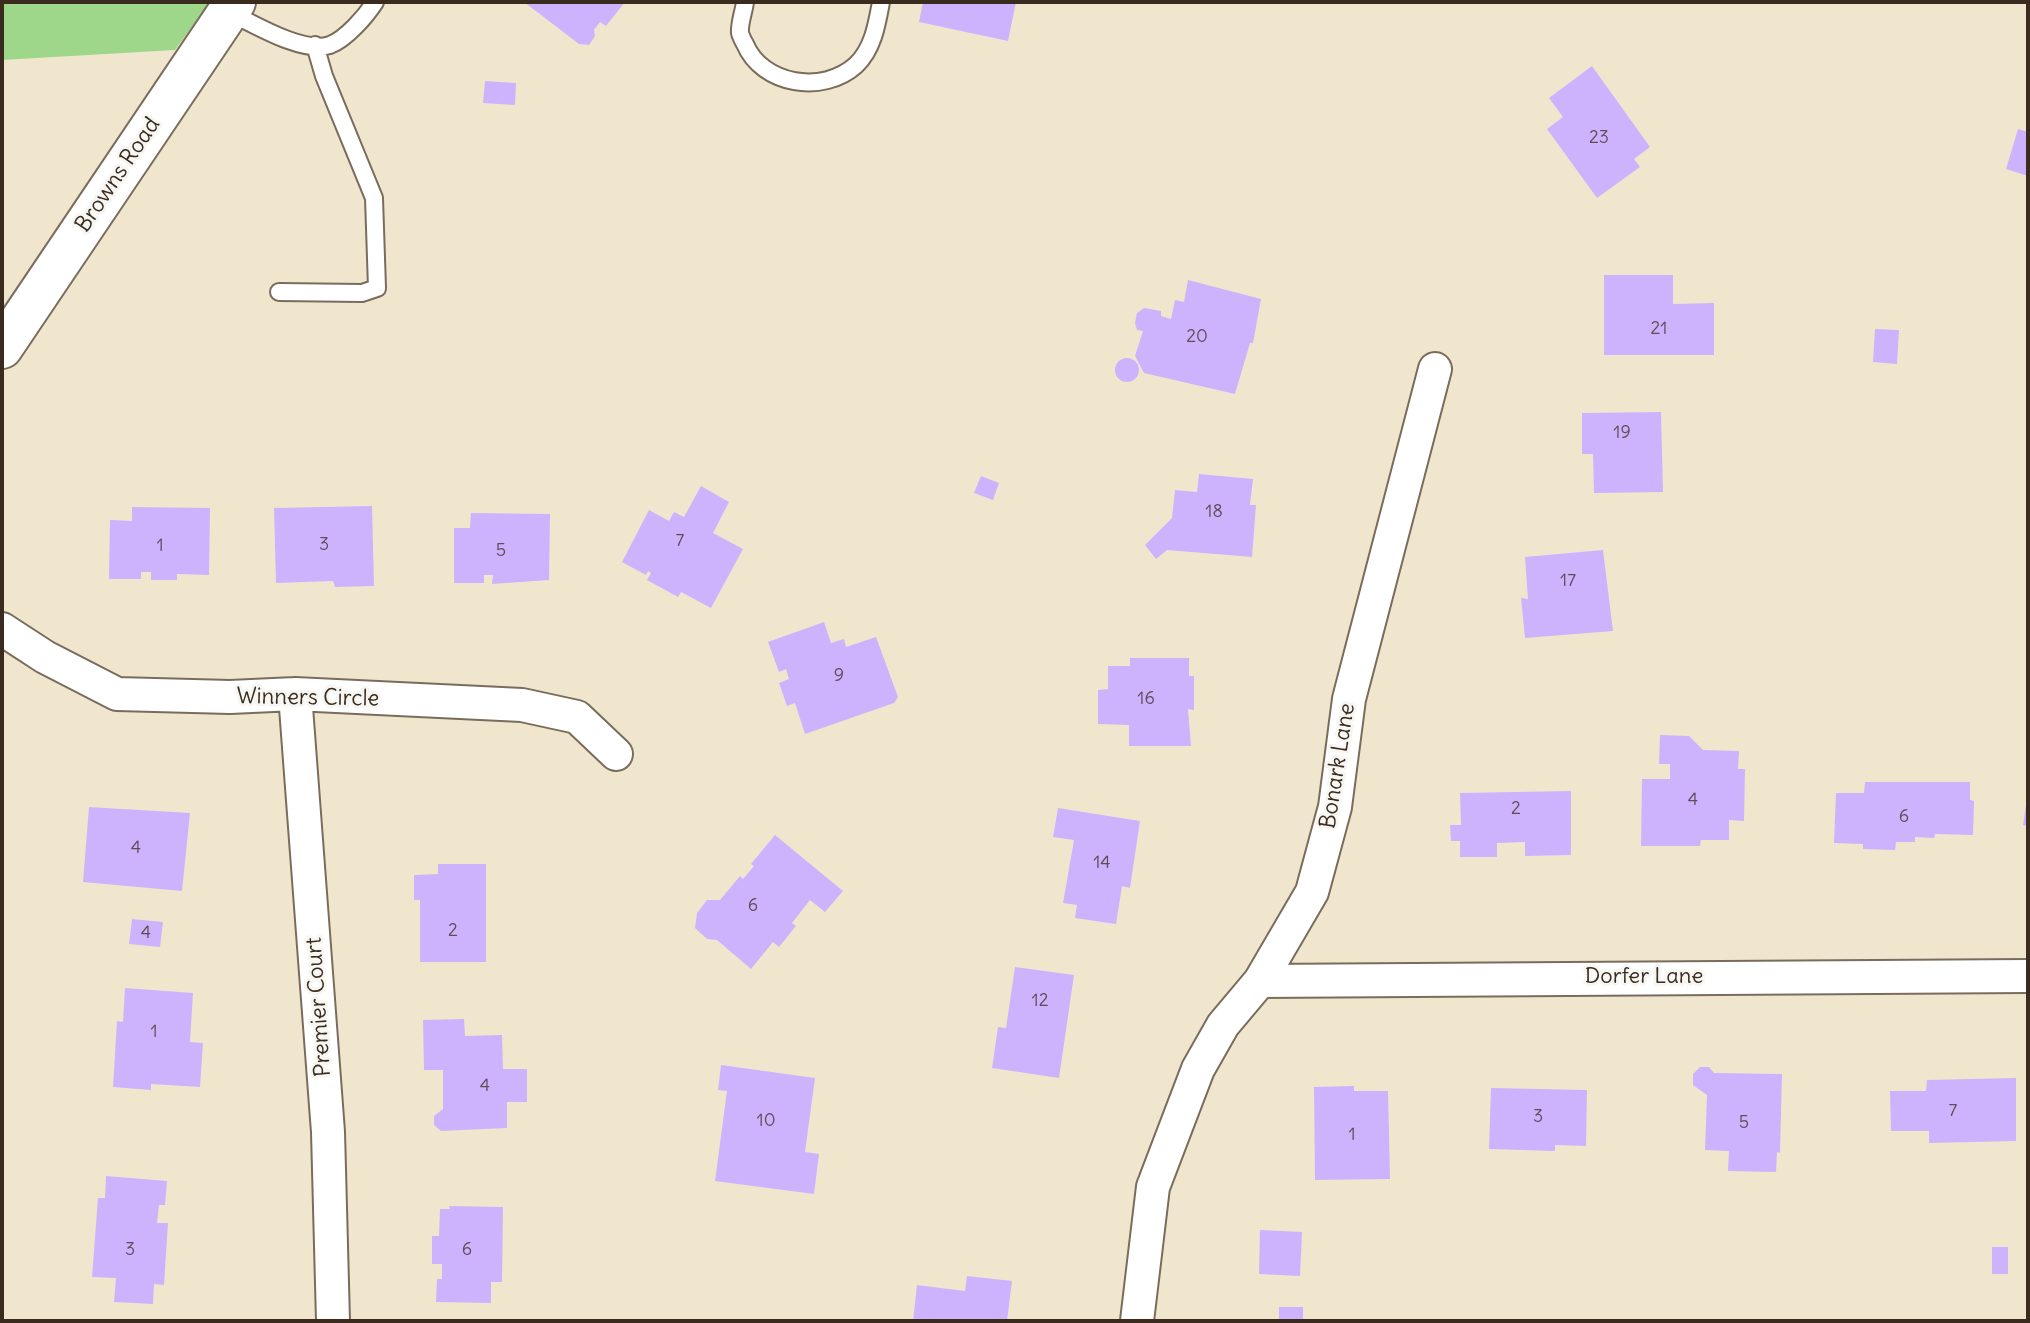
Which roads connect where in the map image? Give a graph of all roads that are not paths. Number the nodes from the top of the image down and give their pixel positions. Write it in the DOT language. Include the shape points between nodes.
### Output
graph roads {
  1 [pos="375,2"];
  2 [pos="745,2"];
  3 [pos="881,2"];
  4 [pos="231,7"];
  5 [pos="315,45"];
  6 [pos="279,292"];
  7 [pos="2,348"];
  8 [pos="1435,369"];
  9 [pos="2,629"];
  10 [pos="295,694"];
  11 [pos="616,754"];
  12 [pos="2028,976"];
  13 [pos="1260,981"];
  14 [pos="333,1321"];
  15 [pos="1137,1321"];
  1 -- 5 [label="lane" via="364,20 330,45"];
  2 -- 3 [label="lane" via="740,33 750,56 788,81 818,82 857,64 874,37"];
  4 -- 5 [label="lane" via="301,45"];
  4 -- 7 [label="street, Browns Road"];
  5 -- 6 [label="lane" via="374,198 377,288 362,293"];
  8 -- 13 [label="street, Bonark Lane" via="1349,699 1335,807 1312,892"];
  9 -- 10 [label="street, Winners Circle" via="117,694"];
  10 -- 11 [label="street, Winners Circle" via="522,705 577,717"];
  10 -- 14 [label="street, Premier Court" via="328,1132"];
  12 -- 13 [label="street, Dorfer Lane"];
  13 -- 15 [label="street, Bonark Lane" via="1223,1025 1198,1069 1153,1187"];
}
